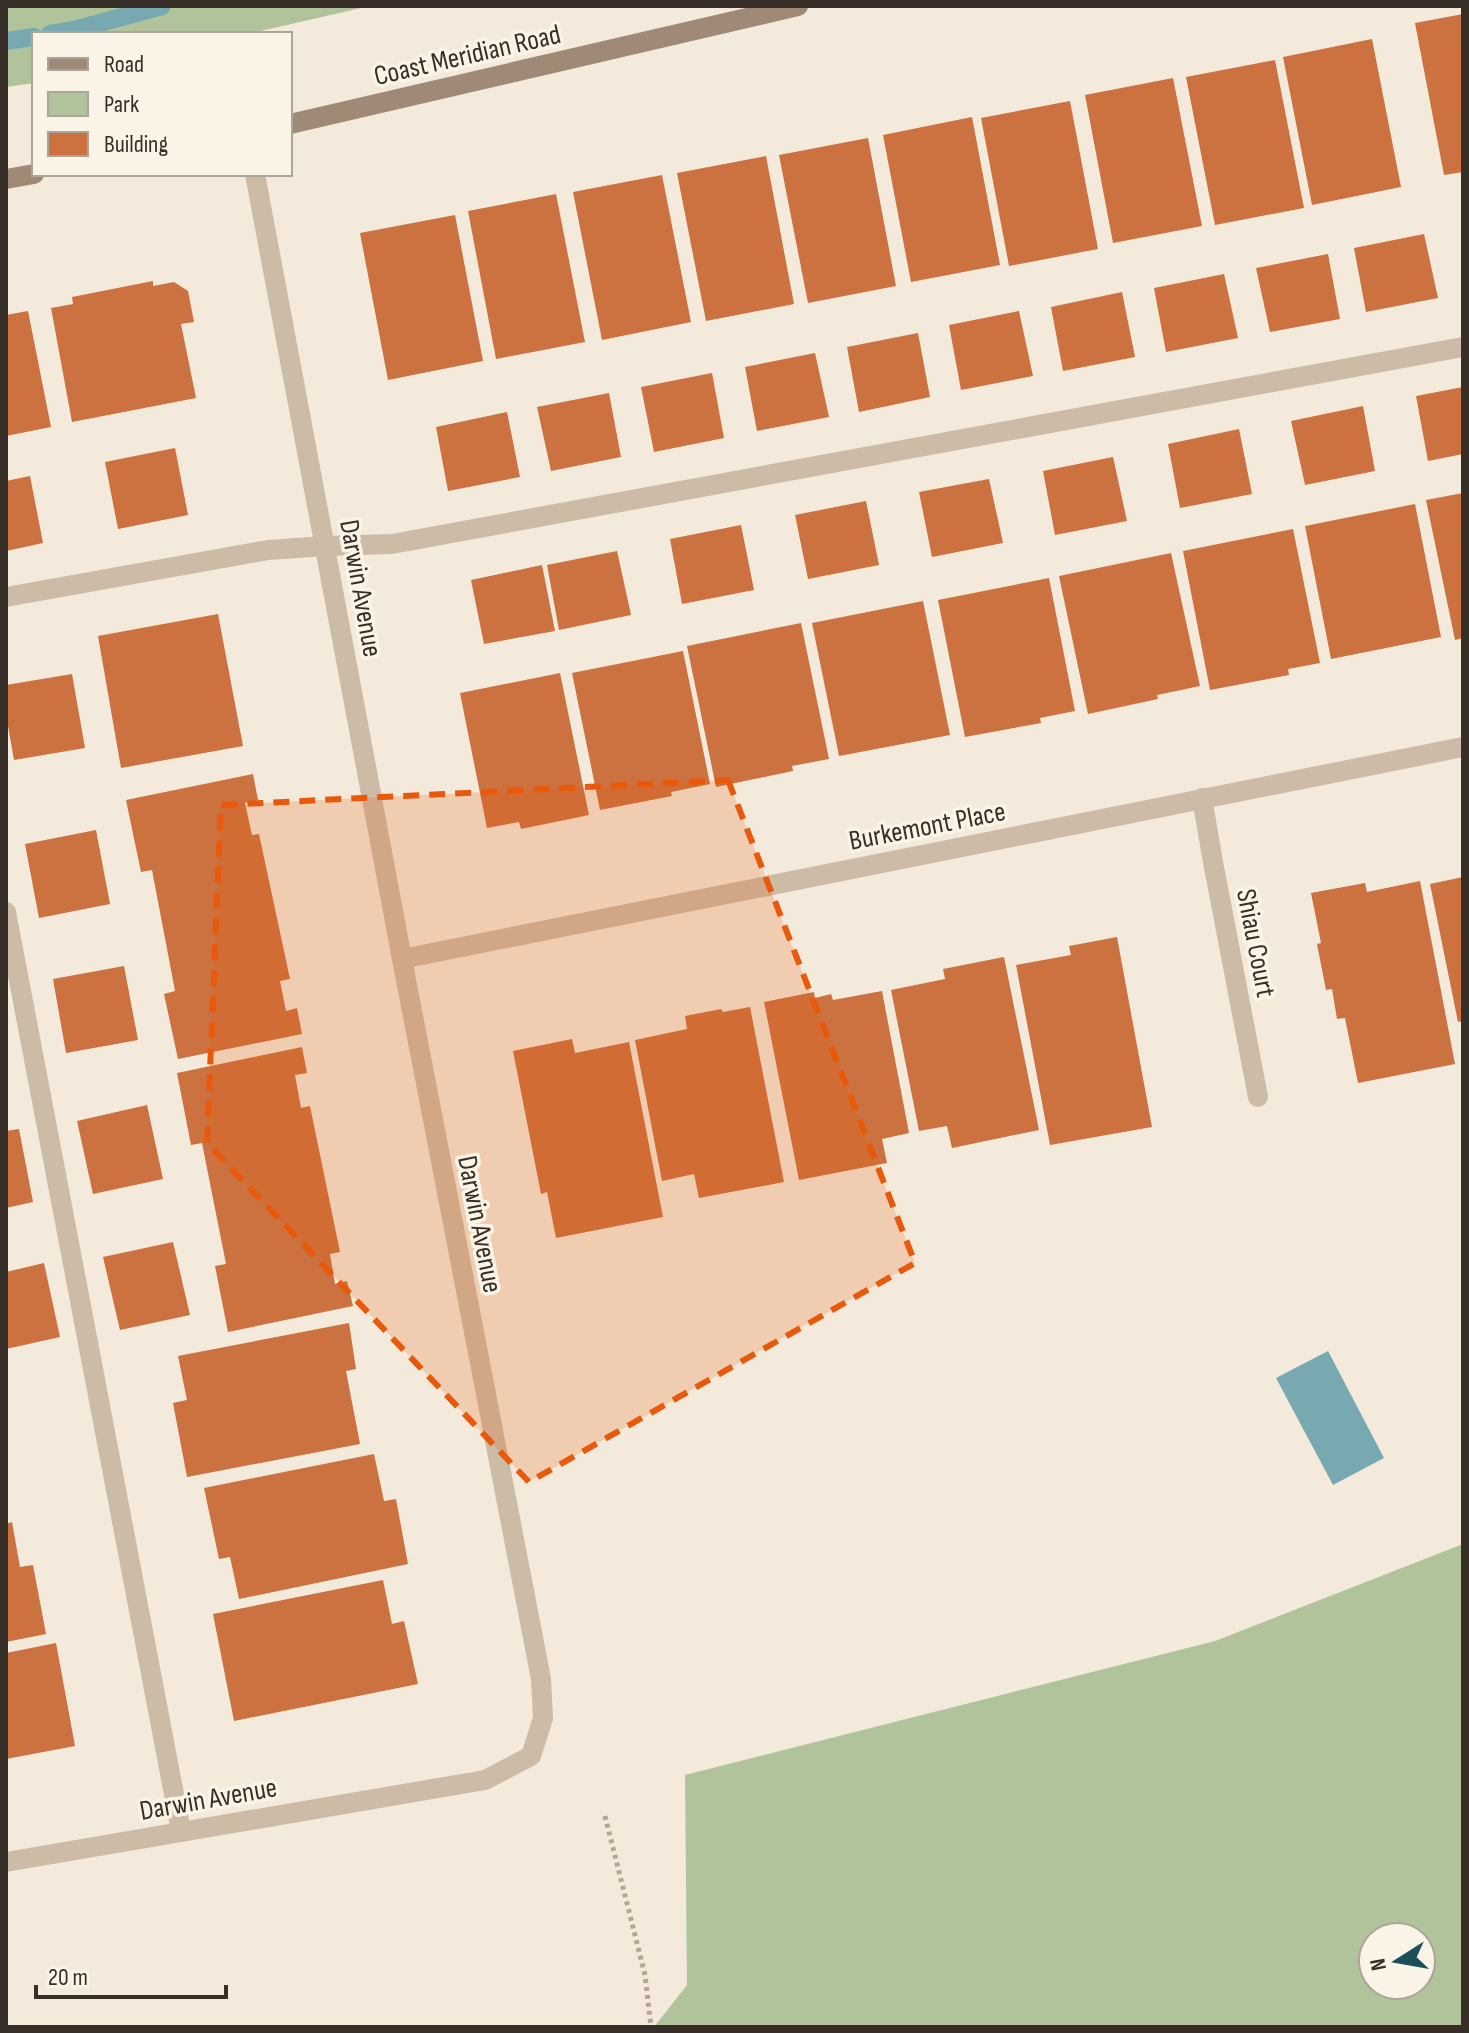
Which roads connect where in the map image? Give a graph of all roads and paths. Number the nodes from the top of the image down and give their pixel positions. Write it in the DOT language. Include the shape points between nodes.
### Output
graph roads {
  1 [pos="798,6"];
  2 [pos="292,124"];
  3 [pos="32,174"];
  4 [pos="255,176"];
  5 [pos="6,179"];
  6 [pos="1463,347"];
  7 [pos="325,546"];
  8 [pos="6,597"];
  9 [pos="1463,747"];
  10 [pos="1202,798"];
  11 [pos="6,912"];
  12 [pos="402,959"];
  13 [pos="1258,1097"];
  14 [pos="605,1816"];
  15 [pos="181,1831"];
  16 [pos="6,1862"];
  17 [pos="651,2027"];
  1 -- 2 [label="main road, Coast Meridian Road"];
  3 -- 5 [label="main road"];
  4 -- 7 [label="street, Darwin Avenue"];
  6 -- 7 [label="street" via="392,544"];
  7 -- 8 [label="street" via="268,550"];
  7 -- 12 [label="street, Darwin Avenue"];
  9 -- 10 [label="street, Burkemont Place"];
  10 -- 12 [label="street, Burkemont Place"];
  10 -- 13 [label="street, Shiau Court"];
  11 -- 15 [label="street"];
  12 -- 15 [label="street, Darwin Avenue" via="541,1679 543,1718 531,1756 485,1780"];
  14 -- 17 [label="path" via="645,1975"];
  15 -- 16 [label="street, Darwin Avenue"];
}
